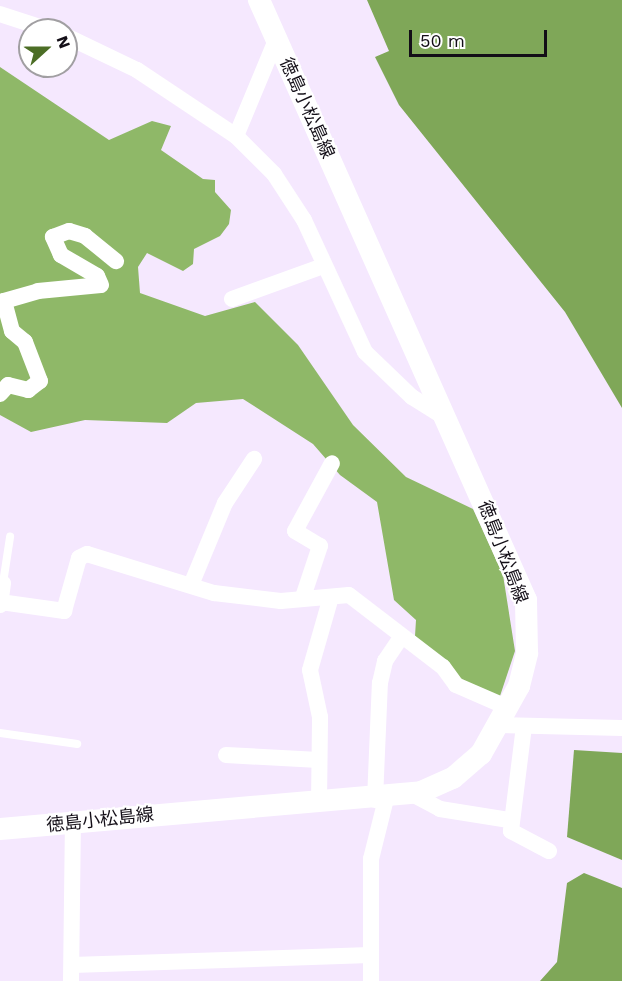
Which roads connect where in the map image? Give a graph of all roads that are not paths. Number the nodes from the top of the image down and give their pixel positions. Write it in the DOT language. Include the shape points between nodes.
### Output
graph roads {
  1 [pos="259,0"];
  2 [pos="0,14"];
  3 [pos="18,20"];
  4 [pos="276,40"];
  5 [pos="78,42"];
  6 [pos="236,136"];
  7 [pos="116,261"];
  8 [pos="323,266"];
  9 [pos="232,299"];
  10 [pos="0,393"];
  11 [pos="448,419"];
  12 [pos="254,459"];
  13 [pos="332,463"];
  14 [pos="10,537"];
  15 [pos="3,583"];
  16 [pos="190,585"];
  17 [pos="303,597"];
  18 [pos="332,597"];
  19 [pos="0,603"];
  20 [pos="401,637"];
  21 [pos="504,717"];
  22 [pos="524,726"];
  23 [pos="622,728"];
  24 [pos="0,733"];
  25 [pos="77,744"];
  26 [pos="226,755"];
  27 [pos="319,760"];
  28 [pos="412,794"];
  29 [pos="381,800"];
  30 [pos="319,803"];
  31 [pos="509,820"];
  32 [pos="73,823"];
  33 [pos="0,829"];
  34 [pos="549,851"];
  35 [pos="370,954"];
  36 [pos="71,973"];
  37 [pos="372,981"];
  1 -- 4 [label="main road, 徳島小松島線"];
  2 -- 3 [label="street"];
  4 -- 6 [label="street"];
  4 -- 11 [label="main road, 徳島小松島線"];
  5 -- 6 [label="street" via="137,70"];
  6 -- 8 [label="street" via="274,174 304,220"];
  7 -- 10 [label="street" via="85,236 69,231 53,237 61,255 97,276 101,285 38,291 4,301 12,331 25,342 40,381 32,389 16,384"];
  8 -- 9 [label="street"];
  8 -- 11 [label="street" via="365,351 412,397"];
  11 -- 21 [label="main road, 徳島小松島線" via="526,600 527,653"];
  12 -- 16 [label="street" via="225,503"];
  13 -- 17 [label="street" via="295,531 320,546"];
  14 -- 15 [label="lane"];
  15 -- 19 [label="street"];
  16 -- 17 [label="street" via="281,601"];
  16 -- 19 [label="street" via="87,554 79,558 64,611"];
  17 -- 18 [label="street"];
  18 -- 20 [label="street" via="358,599"];
  18 -- 27 [label="street" via="310,670 320,717"];
  20 -- 21 [label="street" via="443,667 456,685"];
  20 -- 29 [label="street" via="385,661 380,683"];
  21 -- 22 [label="street"];
  21 -- 28 [label="main road, 徳島小松島線" via="481,754 453,778"];
  22 -- 23 [label="street"];
  22 -- 31 [label="street"];
  24 -- 25 [label="lane"];
  26 -- 27 [label="street"];
  27 -- 30 [label="street"];
  28 -- 29 [label="main road, 徳島小松島線"];
  28 -- 31 [label="street" via="440,809"];
  29 -- 30 [label="main road, 徳島小松島線"];
  29 -- 35 [label="street" via="370,859"];
  30 -- 32 [label="main road, 徳島小松島線"];
  31 -- 34 [label="street" via="511,831"];
  32 -- 33 [label="main road, 徳島小松島線"];
  32 -- 36 [label="street"];
  35 -- 36 [label="street"];
  35 -- 37 [label="street"];
}
